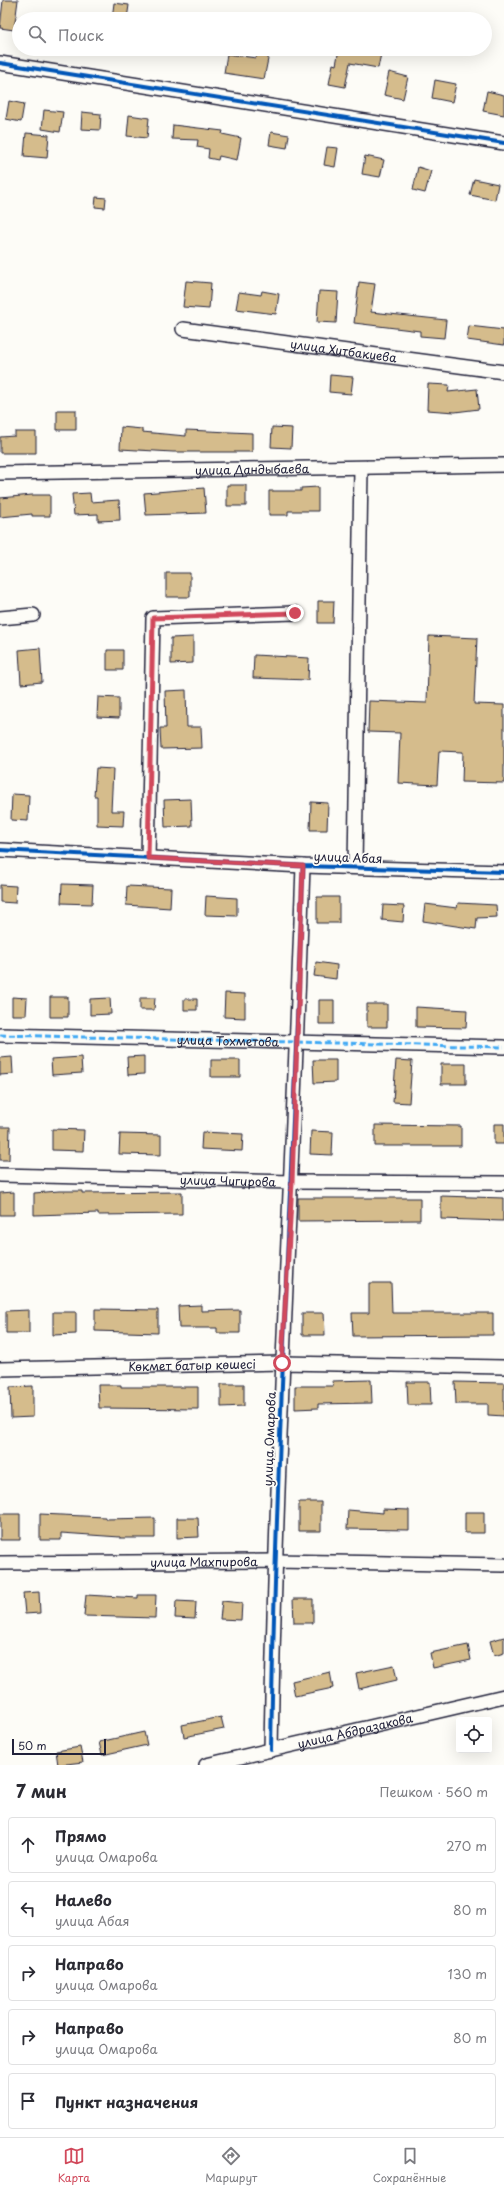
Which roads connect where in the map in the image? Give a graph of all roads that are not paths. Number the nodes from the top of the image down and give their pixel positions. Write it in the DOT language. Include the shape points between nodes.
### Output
graph roads {
  1 [pos="0,63"];
  2 [pos="504,143"];
  3 [pos="183,329"];
  4 [pos="504,372"];
  5 [pos="504,465"];
  6 [pos="361,468"];
  7 [pos="0,473"];
  8 [pos="295,613"];
  9 [pos="33,615"];
  10 [pos="0,618"];
  11 [pos="0,850"];
  12 [pos="148,858"];
  13 [pos="303,866"];
  14 [pos="356,867"];
  15 [pos="504,872"];
  16 [pos="0,1035"];
  17 [pos="297,1041"];
  18 [pos="504,1047"];
  19 [pos="0,1175"];
  20 [pos="292,1182"];
  21 [pos="504,1182"];
  22 [pos="282,1363"];
  23 [pos="504,1367"];
  24 [pos="0,1369"];
  25 [pos="275,1561"];
  26 [pos="0,1563"];
  27 [pos="504,1565"];
  28 [pos="504,1696"];
  29 [pos="271,1750"];
  30 [pos="206,1765"];
  1 -- 2 [label="street"];
  3 -- 4 [label="street, улица Хитбакиева"];
  5 -- 6 [label="street, улица Дандыбаева"];
  6 -- 7 [label="street, улица Дандыбаева"];
  6 -- 14 [label="street"];
  8 -- 12 [label="street" via="153,618"];
  9 -- 10 [label="street"];
  11 -- 12 [label="street, улица Абая"];
  12 -- 13 [label="street, улица Абая"];
  13 -- 14 [label="street, улица Абая"];
  13 -- 17 [label="street, улица Омарова"];
  14 -- 15 [label="street, улица Абая"];
  16 -- 17 [label="street, улица Тохметова"];
  17 -- 18 [label="street, улица Тохметова"];
  17 -- 20 [label="street, улица Омарова"];
  19 -- 20 [label="street, улица Чигирова"];
  20 -- 21 [label="street, улица Чигирова"];
  20 -- 22 [label="street, улица Омарова"];
  22 -- 23 [label="street, Көкмет батыр көшесі"];
  22 -- 24 [label="street, Көкмет батыр көшесі"];
  22 -- 25 [label="street, улица Омарова"];
  25 -- 26 [label="street, улица Махпирова"];
  25 -- 27 [label="street, улица Махпирова"];
  25 -- 29 [label="street, улица Омарова"];
  28 -- 29 [label="street, улица Абдразакова"];
  29 -- 30 [label="street, улица Абдразакова"];
}
